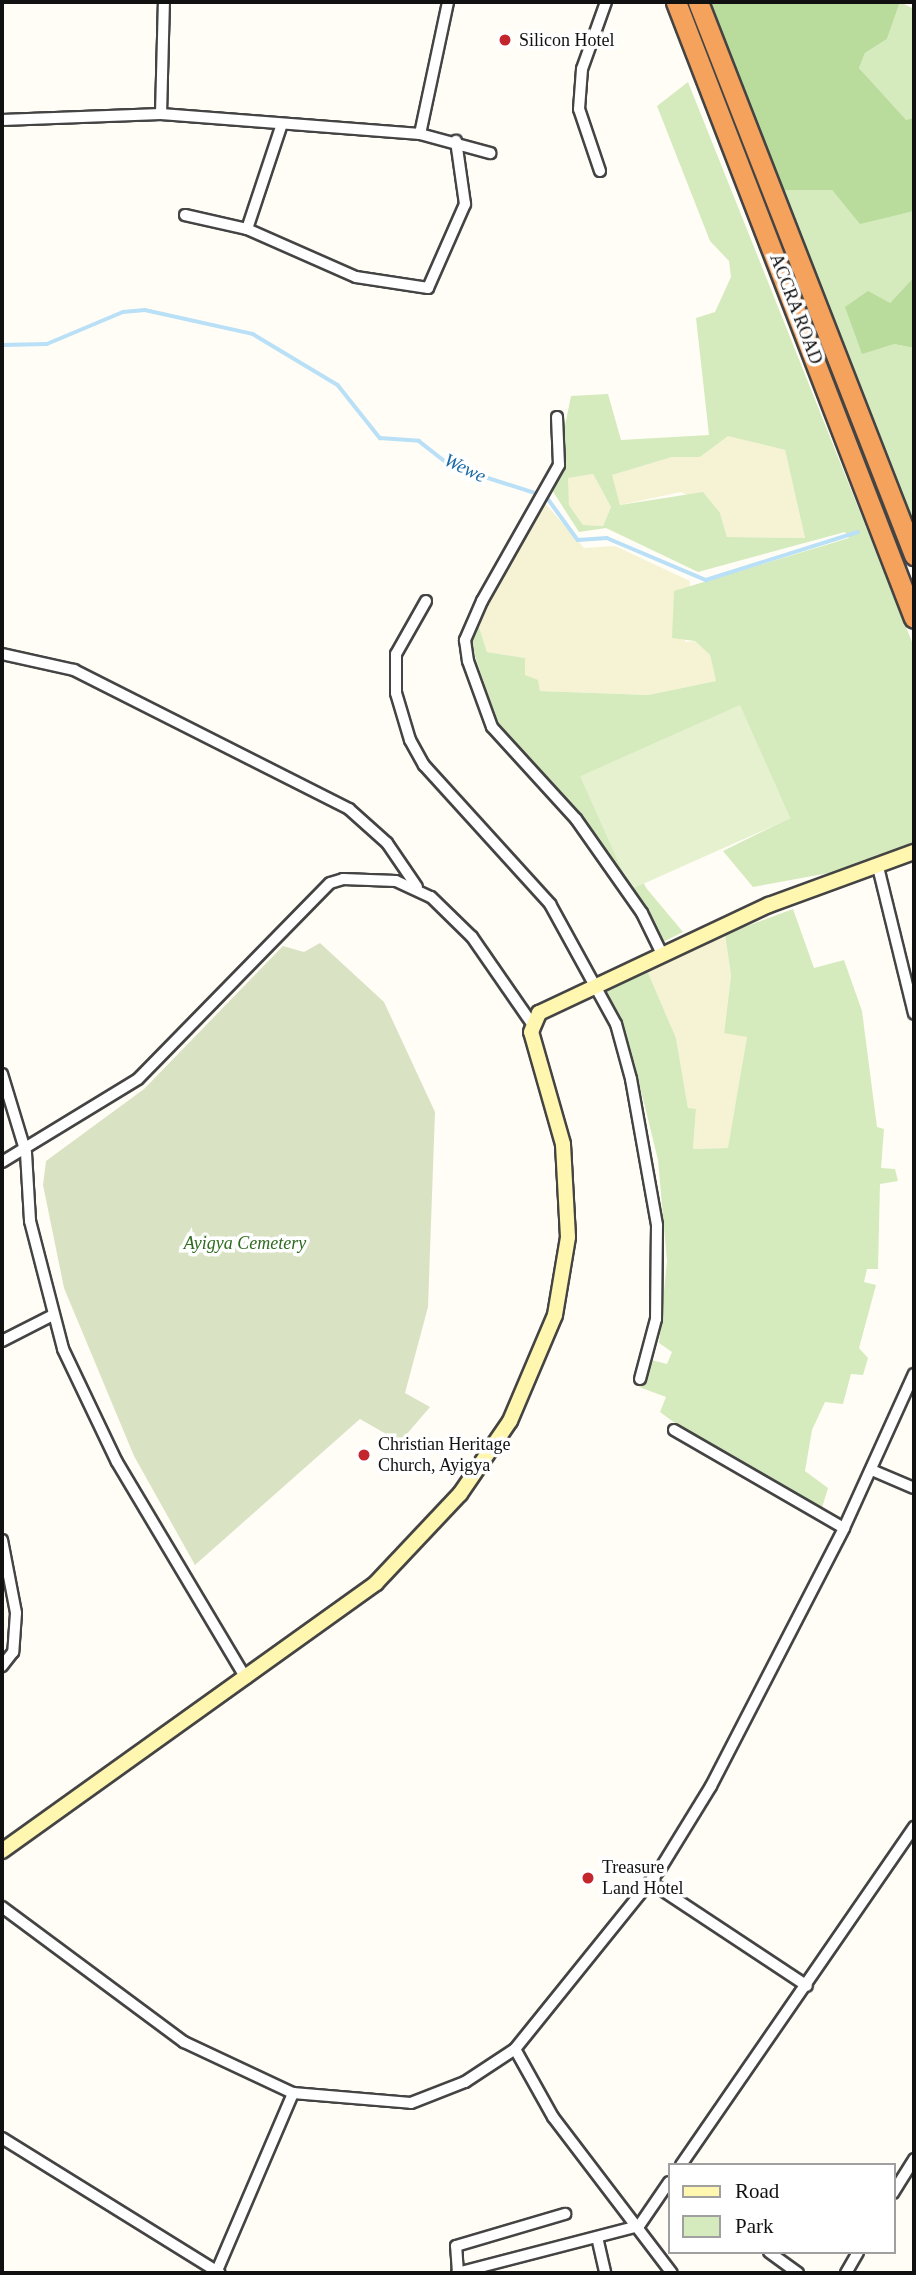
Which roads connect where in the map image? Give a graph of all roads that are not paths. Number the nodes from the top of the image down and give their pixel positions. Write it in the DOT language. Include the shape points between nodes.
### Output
graph roads {
  1 [pos="164,2"];
  2 [pos="448,2"];
  3 [pos="606,2"];
  4 [pos="676,2"];
  5 [pos="698,2"];
  6 [pos="161,114"];
  7 [pos="2,120"];
  8 [pos="281,127"];
  9 [pos="420,134"];
  10 [pos="456,141"];
  11 [pos="490,153"];
  12 [pos="600,171"];
  13 [pos="184,215"];
  14 [pos="247,229"];
  15 [pos="557,416"];
  16 [pos="914,555"];
  17 [pos="426,601"];
  18 [pos="914,618"];
  19 [pos="2,654"];
  20 [pos="914,852"];
  21 [pos="877,867"];
  22 [pos="416,887"];
  23 [pos="661,952"];
  24 [pos="595,981"];
  25 [pos="914,1014"];
  26 [pos="533,1025"];
  27 [pos="2,1074"];
  28 [pos="26,1153"];
  29 [pos="2,1162"];
  30 [pos="52,1315"];
  31 [pos="2,1341"];
  32 [pos="914,1374"];
  33 [pos="640,1379"];
  34 [pos="674,1430"];
  35 [pos="874,1471"];
  36 [pos="914,1488"];
  37 [pos="844,1528"];
  38 [pos="2,1541"];
  39 [pos="2,1666"];
  40 [pos="246,1678"];
  41 [pos="914,1827"];
  42 [pos="2,1851"];
  43 [pos="650,1882"];
  44 [pos="2,1907"];
  45 [pos="807,1986"];
  46 [pos="515,2049"];
  47 [pos="293,2092"];
  48 [pos="2,2138"];
  49 [pos="914,2159"];
  50 [pos="682,2163"];
  51 [pos="668,2183"];
  52 [pos="895,2190"];
  53 [pos="565,2214"];
  54 [pos="639,2226"];
  55 [pos="597,2237"];
  56 [pos="772,2254"];
  57 [pos="857,2254"];
  58 [pos="217,2273"];
  59 [pos="457,2273"];
  60 [pos="605,2273"];
  61 [pos="672,2273"];
  62 [pos="798,2273"];
  63 [pos="846,2273"];
  1 -- 6 [label="street"];
  2 -- 9 [label="street"];
  3 -- 12 [label="street" via="588,47 579,109"];
  4 -- 18 [label="highway, ACCRA ROAD"];
  5 -- 16 [label="highway, ACCRA ROAD"];
  6 -- 7 [label="street"];
  6 -- 8 [label="street"];
  8 -- 9 [label="street"];
  8 -- 14 [label="street"];
  9 -- 10 [label="street"];
  10 -- 11 [label="street"];
  10 -- 14 [label="street" via="465,204 428,288 356,277"];
  13 -- 14 [label="street"];
  15 -- 23 [label="street" via="559,465 482,601 465,640 468,661 492,727 576,819 642,913"];
  17 -- 24 [label="street" via="396,654 396,693 410,740 424,765 550,904"];
  19 -- 22 [label="street" via="74,670 349,809 387,843"];
  20 -- 21 [label="street"];
  21 -- 23 [label="street"];
  21 -- 25 [label="street"];
  22 -- 26 [label="street" via="472,937"];
  22 -- 28 [label="street" via="356,879 330,883 138,1079"];
  23 -- 24 [label="street"];
  24 -- 26 [label="street" via="549,1004"];
  24 -- 33 [label="street" via="631,1079 657,1225 656,1320"];
  26 -- 40 [label="street" via="564,1144 568,1237 555,1315 528,1388 460,1494 402,1559"];
  27 -- 28 [label="street"];
  28 -- 29 [label="street"];
  28 -- 30 [label="street" via="30,1221"];
  30 -- 31 [label="street"];
  30 -- 40 [label="street" via="117,1462"];
  32 -- 35 [label="street"];
  34 -- 37 [label="street"];
  35 -- 36 [label="street"];
  35 -- 37 [label="street"];
  37 -- 43 [label="street" via="711,1786"];
  38 -- 39 [label="street" via="16,1613 13,1652"];
  40 -- 42 [label="street"];
  41 -- 45 [label="street"];
  43 -- 45 [label="street"];
  43 -- 46 [label="street"];
  44 -- 47 [label="street" via="184,2042"];
  45 -- 50 [label="street"];
  46 -- 47 [label="street" via="465,2082 411,2103"];
  46 -- 54 [label="street" via="553,2117"];
  47 -- 58 [label="street"];
  48 -- 58 [label="street"];
  49 -- 52 [label="street"];
  51 -- 54 [label="street"];
  53 -- 59 [label="street" via="456,2246"];
  54 -- 55 [label="street"];
  54 -- 61 [label="street"];
  55 -- 59 [label="street"];
  55 -- 60 [label="street"];
  56 -- 62 [label="street"];
  57 -- 63 [label="street"];
}
